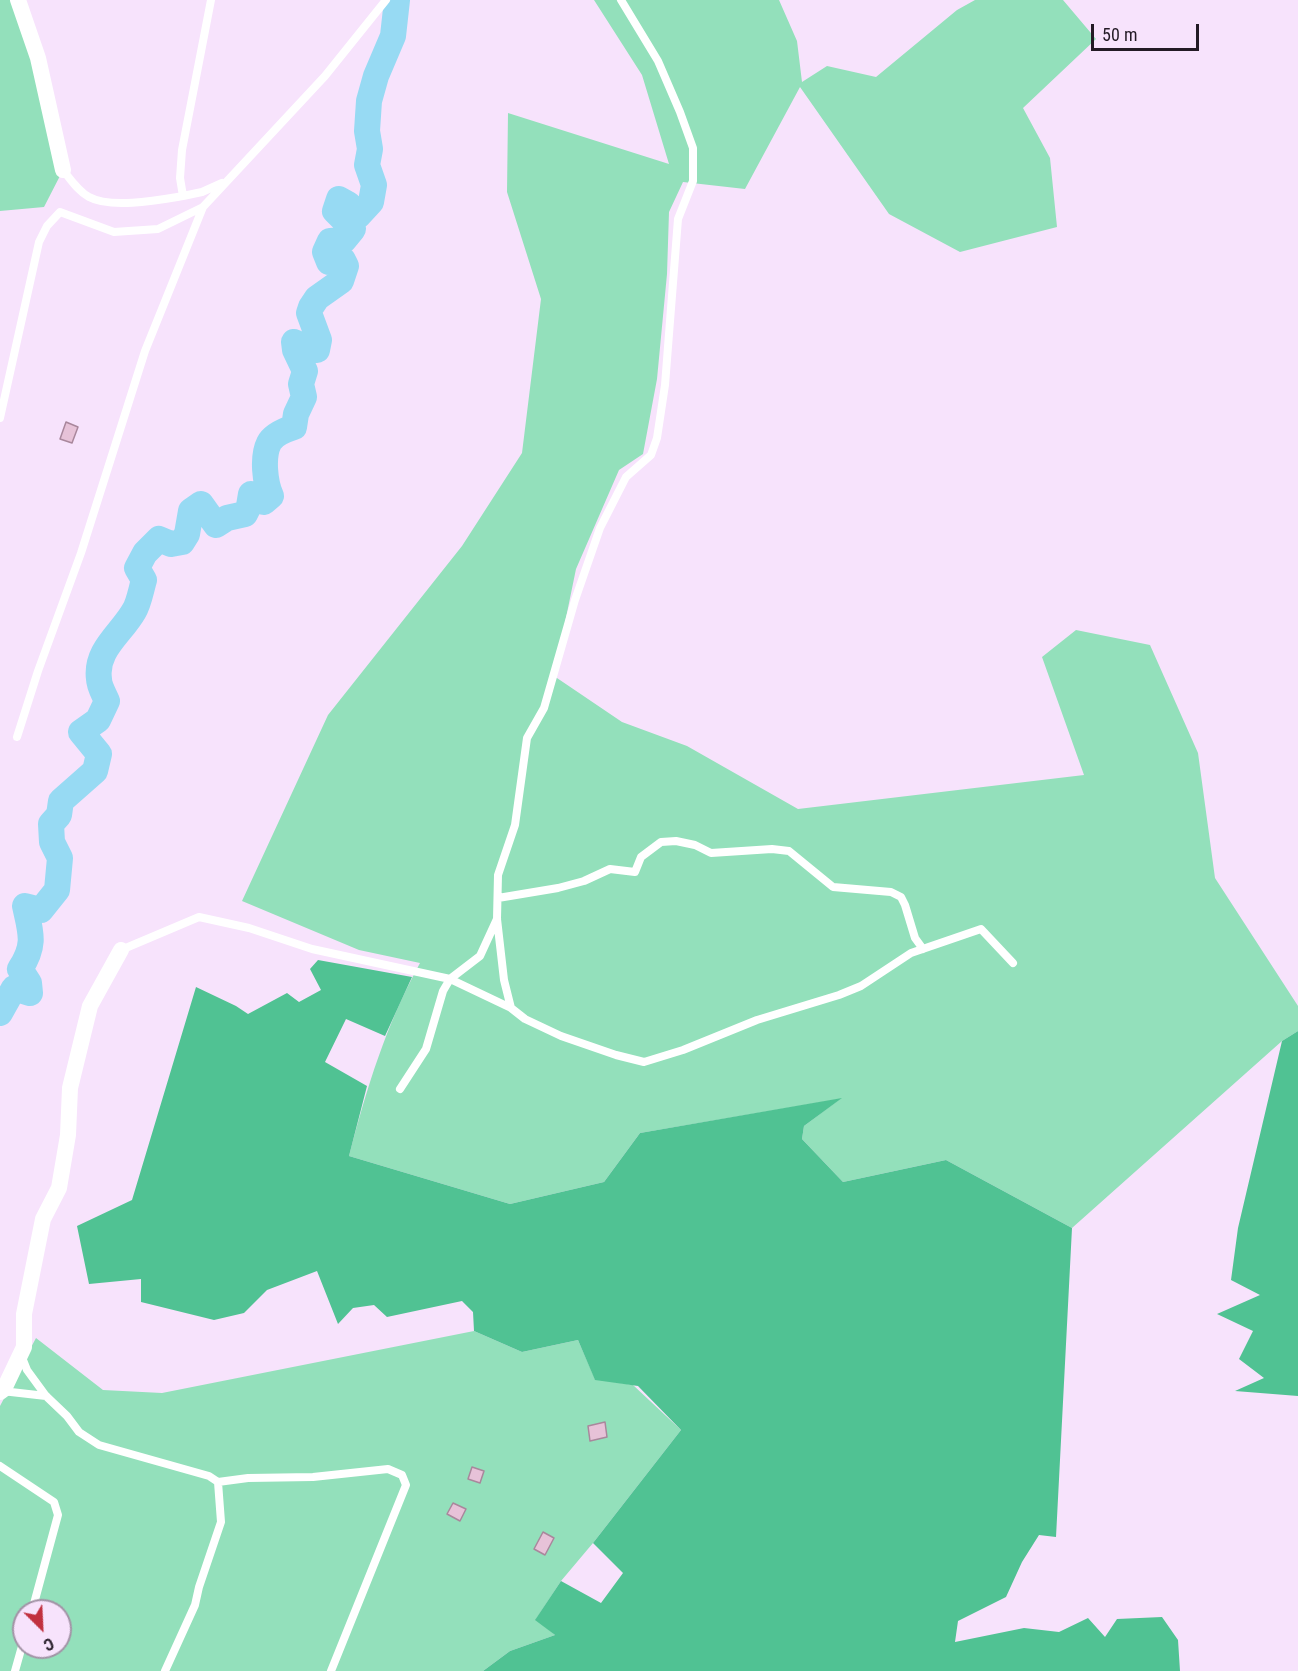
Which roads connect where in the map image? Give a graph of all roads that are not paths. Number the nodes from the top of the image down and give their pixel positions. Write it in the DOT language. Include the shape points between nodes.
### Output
graph roads {
  1 [pos="18,0"];
  2 [pos="211,0"];
  3 [pos="386,0"];
  4 [pos="621,0"];
  5 [pos="63,170"];
  6 [pos="228,180"];
  7 [pos="183,196"];
  8 [pos="203,207"];
  9 [pos="0,418"];
  10 [pos="17,736"];
  11 [pos="498,898"];
  12 [pos="497,919"];
  13 [pos="923,949"];
  14 [pos="121,950"];
  15 [pos="1013,963"];
  16 [pos="450,979"];
  17 [pos="511,1008"];
  18 [pos="400,1089"];
  19 [pos="21,1354"];
  20 [pos="1,1391"];
  21 [pos="46,1396"];
  22 [pos="0,1466"];
  23 [pos="218,1482"];
  24 [pos="35,1599"];
  25 [pos="165,1671"];
  26 [pos="331,1671"];
  1 -- 5 [label="street" via="38,58"];
  2 -- 7 [label="lane" via="182,150"];
  3 -- 6 [label="lane" via="325,76"];
  4 -- 11 [label="lane" via="658,60 693,148 693,180 678,219 665,385 651,455 626,477 600,528 544,708 527,738 515,825 498,875"];
  5 -- 7 [label="lane" via="90,198 129,203"];
  6 -- 7 [label="lane"];
  6 -- 8 [label="lane"];
  8 -- 9 [label="lane" via="158,229 114,232 60,212 46,226 39,242"];
  8 -- 10 [label="lane" via="145,351 81,554"];
  11 -- 12 [label="lane"];
  11 -- 13 [label="lane" via="558,888 610,869 635,872 641,857 661,842 695,845 711,853 789,850 833,887 884,891 901,897 915,938"];
  12 -- 16 [label="lane" via="480,956"];
  12 -- 17 [label="lane"];
  13 -- 15 [label="lane" via="981,929"];
  13 -- 17 [label="lane" via="839,995 644,1062 561,1036"];
  14 -- 16 [label="lane" via="199,917 249,928 312,949"];
  14 -- 19 [label="street" via="90,1006 82,1037 70,1088 68,1134 59,1188 43,1219 24,1314"];
  16 -- 17 [label="lane"];
  16 -- 18 [label="lane" via="426,1049"];
  19 -- 20 [label="street"];
  19 -- 21 [label="lane" via="27,1370"];
  20 -- 21 [label="lane"];
  21 -- 23 [label="lane" via="79,1432 99,1444"];
  22 -- 24 [label="lane" via="54,1502 58,1515"];
  23 -- 25 [label="lane" via="221,1522 195,1605"];
  23 -- 26 [label="lane" via="388,1469 402,1474 406,1485"];
}
